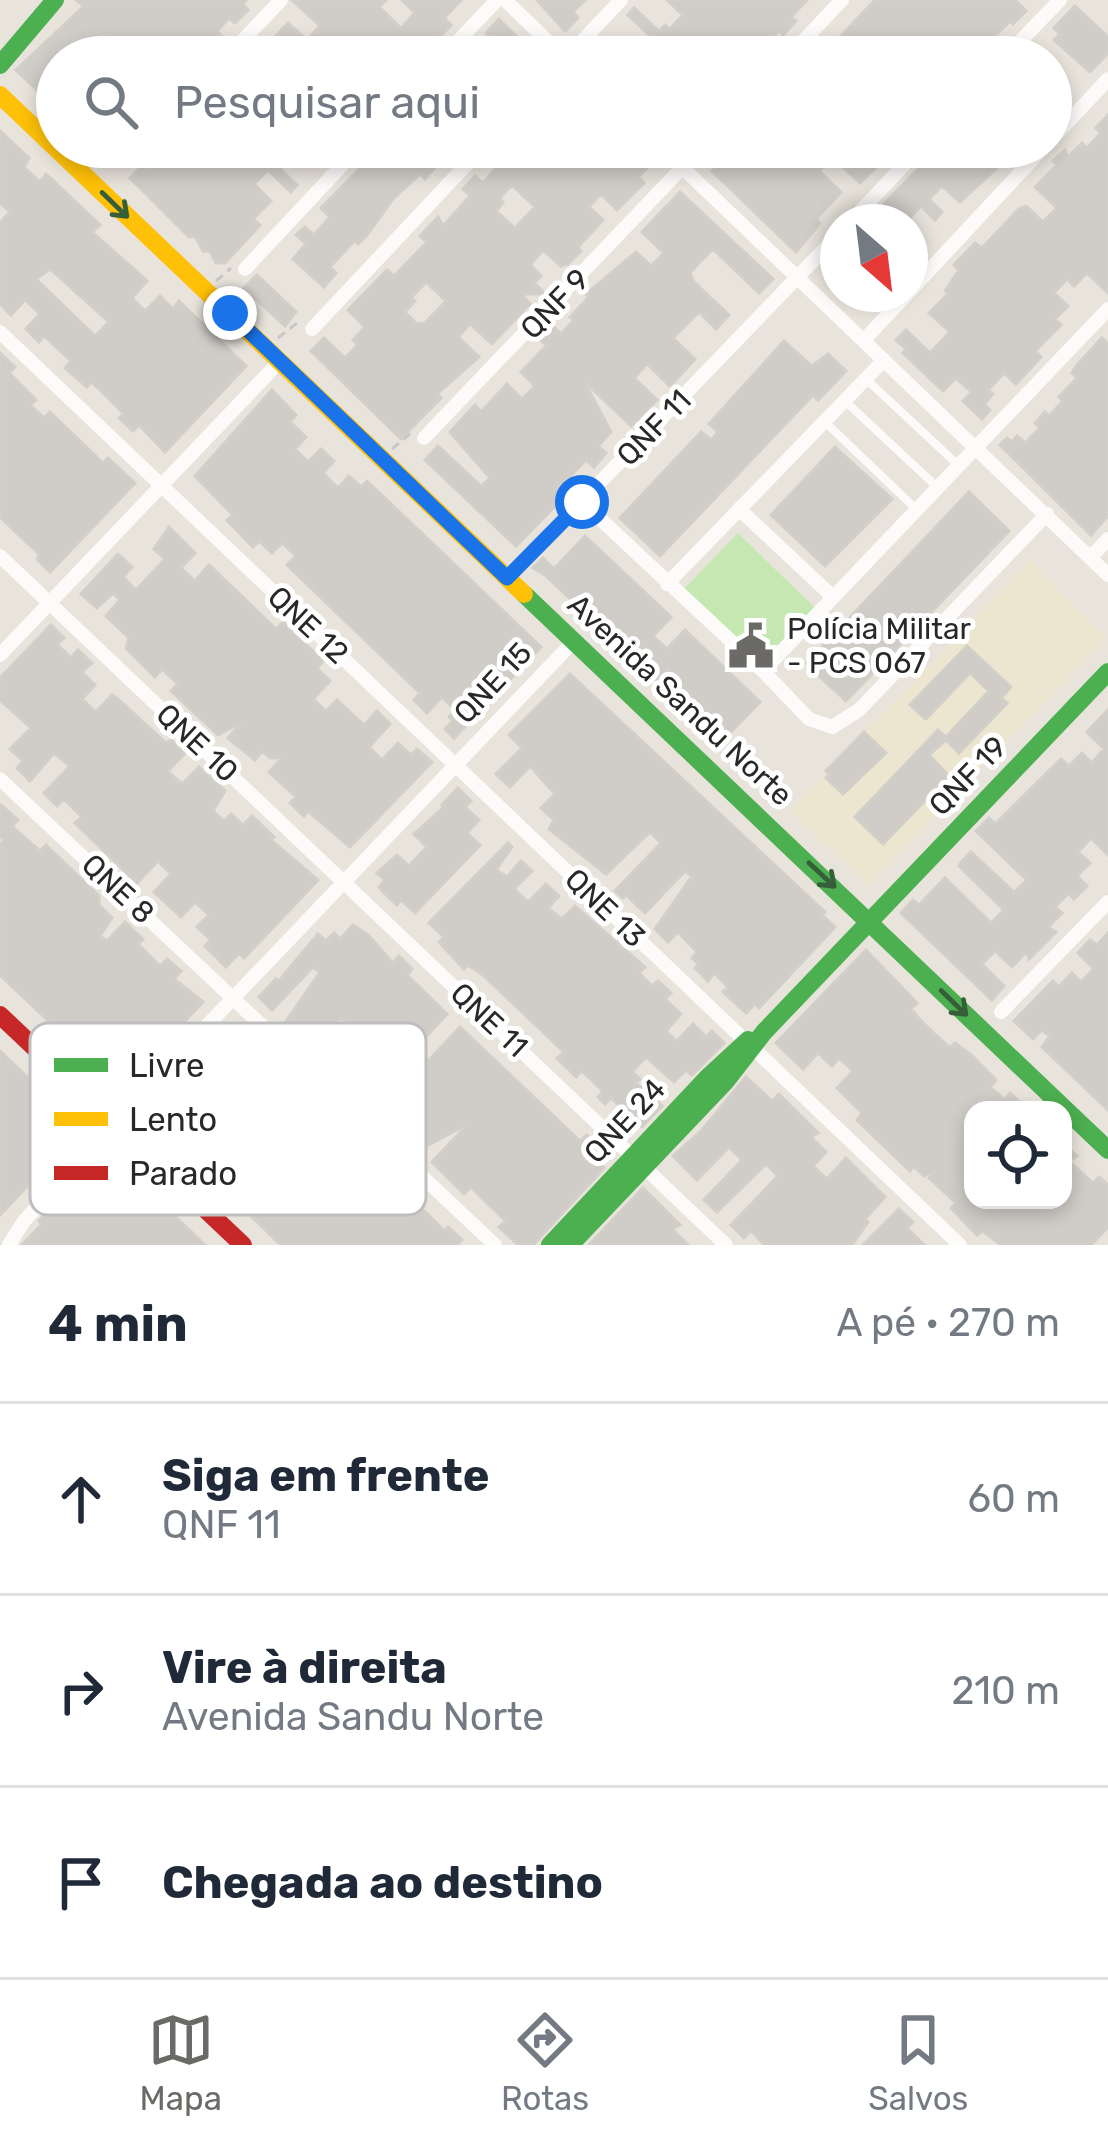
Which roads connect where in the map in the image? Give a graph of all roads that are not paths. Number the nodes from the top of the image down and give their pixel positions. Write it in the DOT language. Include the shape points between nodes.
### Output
graph roads {
  1 [pos="56,0"];
  2 [pos="281,0"];
  3 [pos="501,0"];
  4 [pos="621,0"];
  5 [pos="842,0"];
  6 [pos="1060,0"];
  7 [pos="247,36"];
  8 [pos="464,36"];
  9 [pos="542,36"];
  10 [pos="586,36"];
  11 [pos="808,36"];
  12 [pos="1025,36"];
  13 [pos="8,47"];
  14 [pos="0,65"];
  15 [pos="1108,79"];
  16 [pos="0,95"];
  17 [pos="1072,118"];
  18 [pos="36,129"];
  19 [pos="77,168"];
  20 [pos="339,168"];
  21 [pos="463,168"];
  22 [pos="682,168"];
  23 [pos="684,168"];
  24 [pos="901,168"];
  25 [pos="1024,168"];
  26 [pos="867,204"];
  27 [pos="820,254"];
  28 [pos="244,269"];
  29 [pos="928,271"];
  30 [pos="799,277"];
  31 [pos="1108,309"];
  32 [pos="890,312"];
  33 [pos="312,329"];
  34 [pos="0,332"];
  35 [pos="864,340"];
  36 [pos="281,360"];
  37 [pos="884,360"];
  38 [pos="865,379"];
  39 [pos="845,400"];
  40 [pos="824,422"];
  41 [pos="424,438"];
  42 [pos="975,446"];
  43 [pos="957,464"];
  44 [pos="160,484"];
  45 [pos="936,486"];
  46 [pos="582,502"];
  47 [pos="914,508"];
  48 [pos="740,509"];
  49 [pos="1047,514"];
  50 [pos="1108,538"];
  51 [pos="0,556"];
  52 [pos="1090,558"];
  53 [pos="1108,575"];
  54 [pos="507,578"];
  55 [pos="668,584"];
  56 [pos="833,597"];
  57 [pos="49,603"];
  58 [pos="574,641"];
  59 [pos="0,655"];
  60 [pos="763,671"];
  61 [pos="1108,672"];
  62 [pos="457,766"];
  63 [pos="0,778"];
  64 [pos="344,883"];
  65 [pos="1108,902"];
  66 [pos="871,921"];
  67 [pos="235,1000"];
  68 [pos="1001,1012"];
  69 [pos="0,1015"];
  70 [pos="212,1023"];
  71 [pos="259,1023"];
  72 [pos="754,1041"];
  73 [pos="30,1043"];
  74 [pos="1104,1139"];
  75 [pos="639,1161"];
  76 [pos="426,1180"];
  77 [pos="30,1214"];
  78 [pos="211,1215"];
  79 [pos="24,1221"];
  80 [pos="0,1237"];
  81 [pos="9,1245"];
  82 [pos="243,1245"];
  83 [pos="495,1245"];
  84 [pos="550,1245"];
  85 [pos="570,1245"];
  86 [pos="726,1245"];
  87 [pos="960,1245"];
  1 -- 13 [label="main road"];
  2 -- 7 [label="street"];
  3 -- 8 [label="street"];
  3 -- 9 [label="street"];
  4 -- 10 [label="street"];
  5 -- 11 [label="street"];
  6 -- 12 [label="street"];
  13 -- 14 [label="main road"];
  15 -- 17 [label="street"];
  16 -- 18 [label="main road, Avenida Sandu Norte, one-way"];
  19 -- 36 [label="main road, Avenida Sandu Norte, one-way"];
  20 -- 28 [label="street"];
  21 -- 33 [label="street"];
  22 -- 41 [label="street, QNF 9"];
  23 -- 30 [label="street"];
  24 -- 26 [label="street"];
  25 -- 29 [label="street"];
  27 -- 30 [label="street, QNF 11"];
  30 -- 35 [label="street"];
  30 -- 46 [label="street, QNF 11"];
  31 -- 42 [label="street"];
  32 -- 35 [label="street"];
  34 -- 44 [label="street, QNE 12"];
  35 -- 37 [label="street"];
  36 -- 44 [label="street"];
  36 -- 54 [label="main road, Avenida Sandu Norte"];
  37 -- 38 [label="street"];
  37 -- 42 [label="street"];
  38 -- 39 [label="street"];
  38 -- 43 [label="lane"];
  39 -- 40 [label="street"];
  39 -- 45 [label="lane"];
  40 -- 47 [label="lane"];
  40 -- 48 [label="street"];
  42 -- 43 [label="street"];
  42 -- 49 [label="street"];
  43 -- 45 [label="street"];
  44 -- 57 [label="street"];
  44 -- 62 [label="street, QNE 12"];
  45 -- 47 [label="street"];
  46 -- 54 [label="street, QNF 11"];
  46 -- 55 [label="street"];
  47 -- 56 [label="street"];
  48 -- 55 [label="street"];
  48 -- 56 [label="street"];
  49 -- 52 [label="street"];
  49 -- 60 [label="street" via="843,723 817,724"];
  50 -- 52 [label="street"];
  51 -- 57 [label="street, QNE 10"];
  52 -- 53 [label="street"];
  54 -- 58 [label="main road, Avenida Sandu Norte"];
  55 -- 60 [label="street"];
  56 -- 60 [label="street"];
  57 -- 59 [label="street"];
  57 -- 64 [label="street, QNE 10"];
  58 -- 62 [label="street, QNE 15"];
  58 -- 66 [label="main road, Avenida Sandu Norte, one-way"];
  61 -- 66 [label="main road, QNF 19"];
  62 -- 64 [label="street, QNE 15"];
  62 -- 72 [label="street, QNE 13"];
  63 -- 67 [label="street, QNE 8"];
  64 -- 67 [label="street, QNE 15"];
  64 -- 75 [label="street, QNE 11"];
  65 -- 68 [label="street"];
  66 -- 72 [label="main road"];
  66 -- 74 [label="main road, Avenida Sandu Norte, one-way"];
  67 -- 70 [label="street, QNE 15"];
  67 -- 71 [label="street, QNE 8"];
  69 -- 73 [label="main road"];
  72 -- 75 [label="main road, QNE 24"];
  72 -- 87 [label="street, QNE 13"];
  75 -- 84 [label="main road, QNE 24"];
  75 -- 85 [label="main road, QNE 24"];
  75 -- 86 [label="street, QNE 11"];
  76 -- 83 [label="street, QNE 8"];
  77 -- 79 [label="street, QNE 15"];
  78 -- 82 [label="main road"];
  79 -- 80 [label="street"];
  79 -- 81 [label="street"];
}
